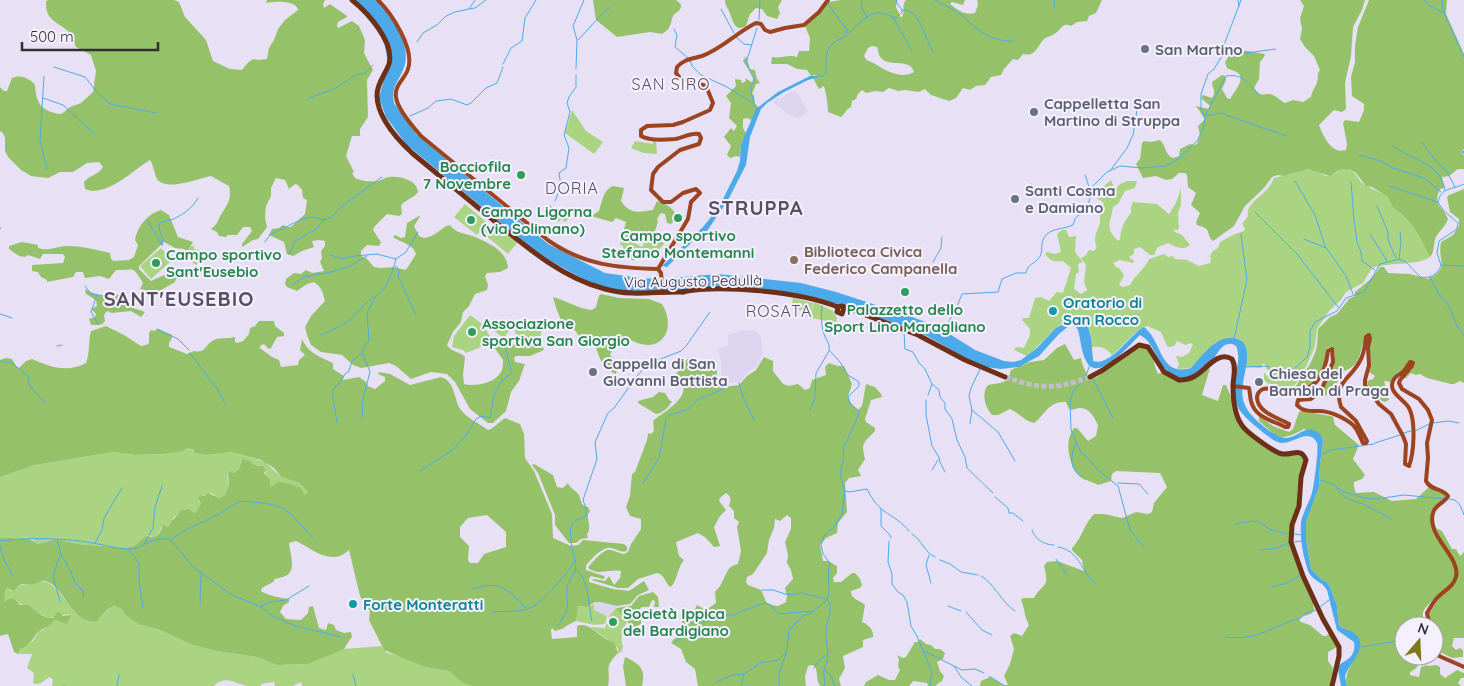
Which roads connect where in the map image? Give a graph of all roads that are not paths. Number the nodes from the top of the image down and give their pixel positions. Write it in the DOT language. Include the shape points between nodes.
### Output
graph roads {
  1 [pos="348,0"];
  2 [pos="352,0"];
  3 [pos="378,0"];
  4 [pos="828,0"];
  5 [pos="461,195"];
  6 [pos="493,222"];
  7 [pos="518,243"];
  8 [pos="658,269"];
  9 [pos="663,292"];
  10 [pos="684,292"];
  11 [pos="1005,377"];
  12 [pos="1090,377"];
  13 [pos="1234,386"];
  14 [pos="1427,616"];
  15 [pos="1444,658"];
  16 [pos="1464,667"];
  17 [pos="1332,686"];
  1 -- 5 [label="main road" via="373,25 387,54 374,94 381,117 402,148"];
  2 -- 5 [label="main road" via="375,23 389,53 389,62 377,94 384,117 404,146"];
  3 -- 8 [label="main road" via="394,19 408,50 408,70 398,84 396,96 398,104 421,136 564,250 600,264"];
  4 -- 8 [label="main road" via="804,25 770,32 755,23 715,50 679,64 678,76 706,86 713,105 710,110 675,125 642,128 640,134 643,137 674,139 699,134 702,138 699,144 680,150 654,172 651,190 663,202 671,202 685,191 696,189 700,193 691,202 688,218"];
  5 -- 6 [label="main road"];
  5 -- 9 [label="main road, Via Augusto Pedullà" via="537,256 585,282 624,293"];
  7 -- 10 [label="main road, Via Augusto Pedullà" via="548,265 599,290 644,297"];
  8 -- 9 [label="main road"];
  9 -- 10 [label="main road, Via Augusto Pedullà"];
  10 -- 11 [label="main road, Via Augusto Pedullà" via="768,292 821,301 837,308 840,306 921,336"];
  12 -- 13 [label="main road" via="1134,346 1143,345 1152,352 1164,372 1179,380 1195,376 1218,358 1229,357 1234,365"];
  13 -- 14 [label="main road" via="1250,389 1251,402 1259,415 1288,427 1288,423 1262,409 1258,393 1268,389 1307,390 1316,382 1327,361 1328,351 1332,350 1333,360 1322,389 1311,400 1298,400 1297,405 1307,411 1321,411 1343,419 1354,426 1366,444 1367,440 1356,421 1341,407 1339,391 1361,361 1369,335 1365,385 1391,414 1403,435 1406,466 1410,465 1413,429 1409,409 1395,395 1393,384 1395,377 1411,362 1413,364 1399,385 1419,399 1428,410 1432,423 1427,443 1426,481 1432,488 1446,493 1447,499 1433,510 1433,528 1452,559 1457,574"];
  13 -- 17 [label="main road" via="1238,417 1247,432 1282,454 1298,452 1304,454 1306,460 1291,542 1323,619 1338,643"];
  15 -- 16 [label="main road"];
}
